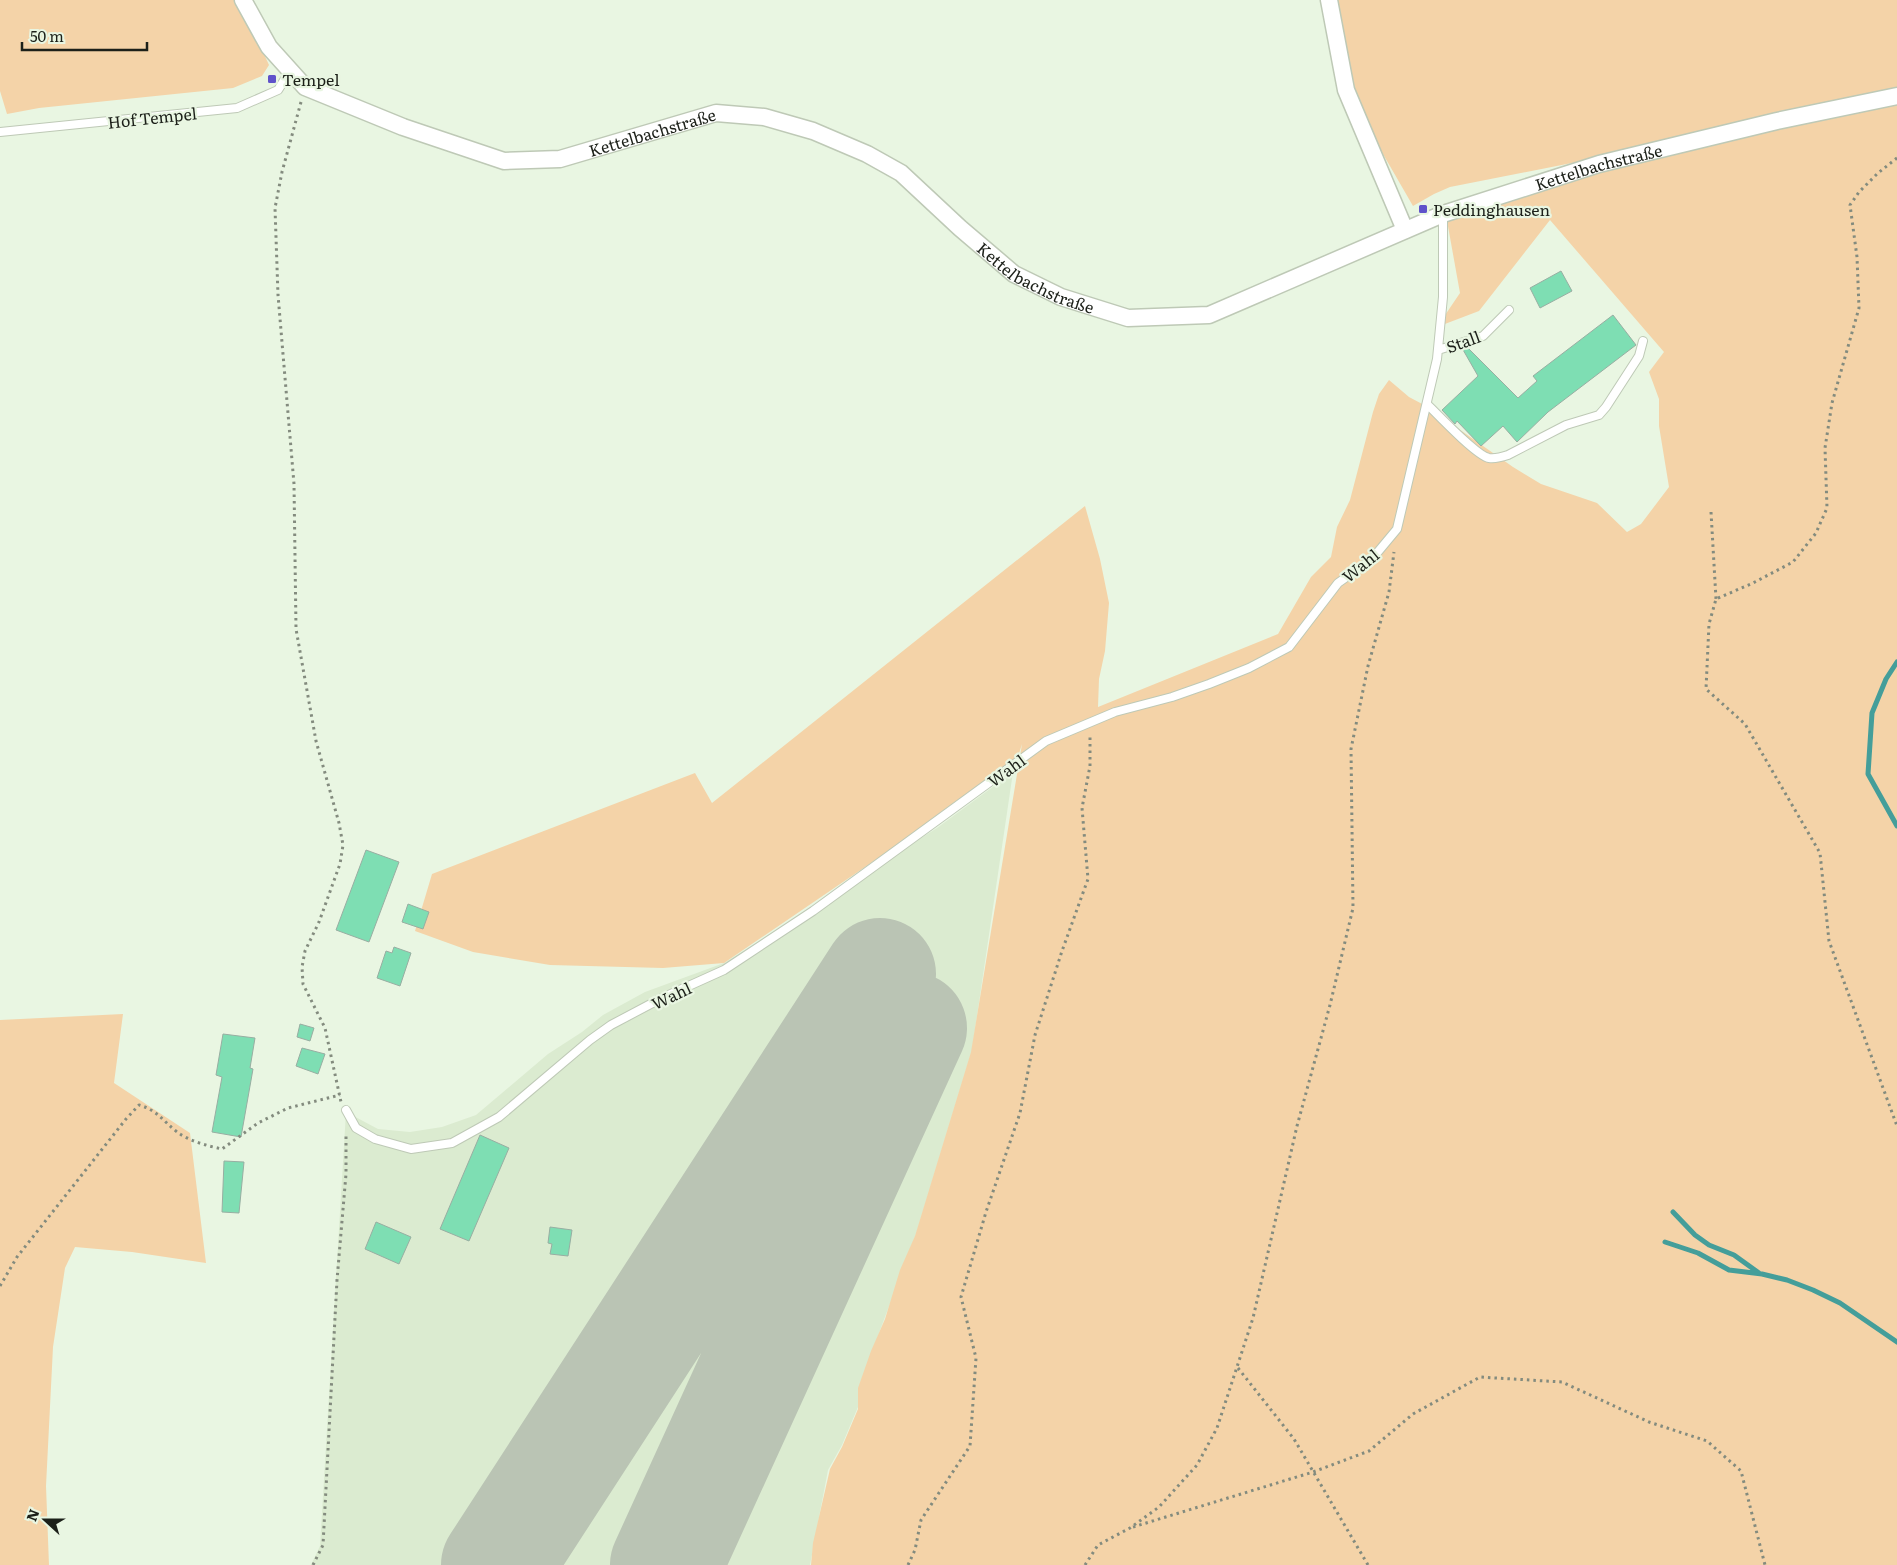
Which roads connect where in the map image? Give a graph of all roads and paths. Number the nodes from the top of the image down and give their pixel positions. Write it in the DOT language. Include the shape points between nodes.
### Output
graph roads {
  1 [pos="244,0"];
  2 [pos="1329,0"];
  3 [pos="290,71"];
  4 [pos="305,87"];
  5 [pos="1897,96"];
  6 [pos="0,132"];
  7 [pos="1897,158"];
  8 [pos="1443,214"];
  9 [pos="1405,230"];
  10 [pos="1509,310"];
  11 [pos="1643,340"];
  12 [pos="1438,350"];
  13 [pos="1427,404"];
  14 [pos="1711,512"];
  15 [pos="1397,528"];
  16 [pos="1716,599"];
  17 [pos="1090,723"];
  18 [pos="340,1095"];
  19 [pos="346,1110"];
  20 [pos="1897,1126"];
  21 [pos="0,1286"];
  22 [pos="1237,1367"];
  23 [pos="1313,1472"];
  24 [pos="1130,1528"];
  25 [pos="313,1565"];
  26 [pos="908,1565"];
  27 [pos="1085,1565"];
  28 [pos="1368,1565"];
  29 [pos="1765,1565"];
  1 -- 3 [label="street, Kettelbachstraße" via="269,47"];
  2 -- 9 [label="street" via="1346,90"];
  3 -- 4 [label="street, Kettelbachstraße"];
  3 -- 6 [label="lane, Hof Tempel" via="278,90 237,108"];
  4 -- 9 [label="street, Kettelbachstraße" via="403,127 504,161 560,159 716,112 772,120 813,131 901,173 1014,274 1061,297 1128,318 1209,315"];
  4 -- 18 [label="path" via="275,208 277,285 294,484 296,629 316,741 343,845 340,864 305,951 303,976 325,1028"];
  5 -- 8 [label="street, Kettelbachstraße" via="1599,164"];
  7 -- 16 [label="path" via="1878,173 1850,205 1859,308 1832,403 1825,448 1827,508 1816,533 1793,562"];
  8 -- 9 [label="street, Kettelbachstraße"];
  8 -- 12 [label="lane, Wahl" via="1443,297"];
  10 -- 12 [label="lane, Stall" via="1483,336"];
  11 -- 13 [label="lane" via="1639,356 1599,415 1566,425 1500,458 1487,458 1468,444"];
  12 -- 13 [label="lane, Wahl"];
  13 -- 15 [label="lane, Wahl"];
  14 -- 16 [label="path"];
  15 -- 17 [label="lane, Wahl" via="1372,559 1338,583 1289,647 1209,684 1115,712"];
  15 -- 22 [label="path" via="1389,592 1368,666 1351,750 1353,908 1297,1126 1253,1318"];
  16 -- 20 [label="path" via="1709,624 1706,689 1745,724 1820,853 1829,941"];
  17 -- 19 [label="lane, Wahl" via="1046,741 813,911 724,970 612,1025 476,1131 452,1143 411,1149 376,1139 356,1128"];
  17 -- 26 [label="path" via="1090,766 1082,808 1088,879 1036,1035 1020,1113 961,1297 976,1358 970,1446 921,1520"];
  18 -- 19 [label="path"];
  18 -- 21 [label="path" via="288,1108 222,1149 179,1133 152,1108 139,1105 17,1257"];
  19 -- 25 [label="path" via="346,1174 323,1545"];
  22 -- 23 [label="path" via="1294,1440"];
  22 -- 24 [label="path" via="1217,1428 1197,1464 1159,1507"];
  23 -- 24 [label="path"];
  23 -- 28 [label="path"];
  23 -- 29 [label="path" via="1369,1451 1413,1414 1480,1377 1562,1382 1649,1422 1707,1441 1742,1471"];
  24 -- 27 [label="path" via="1098,1545"];
}
